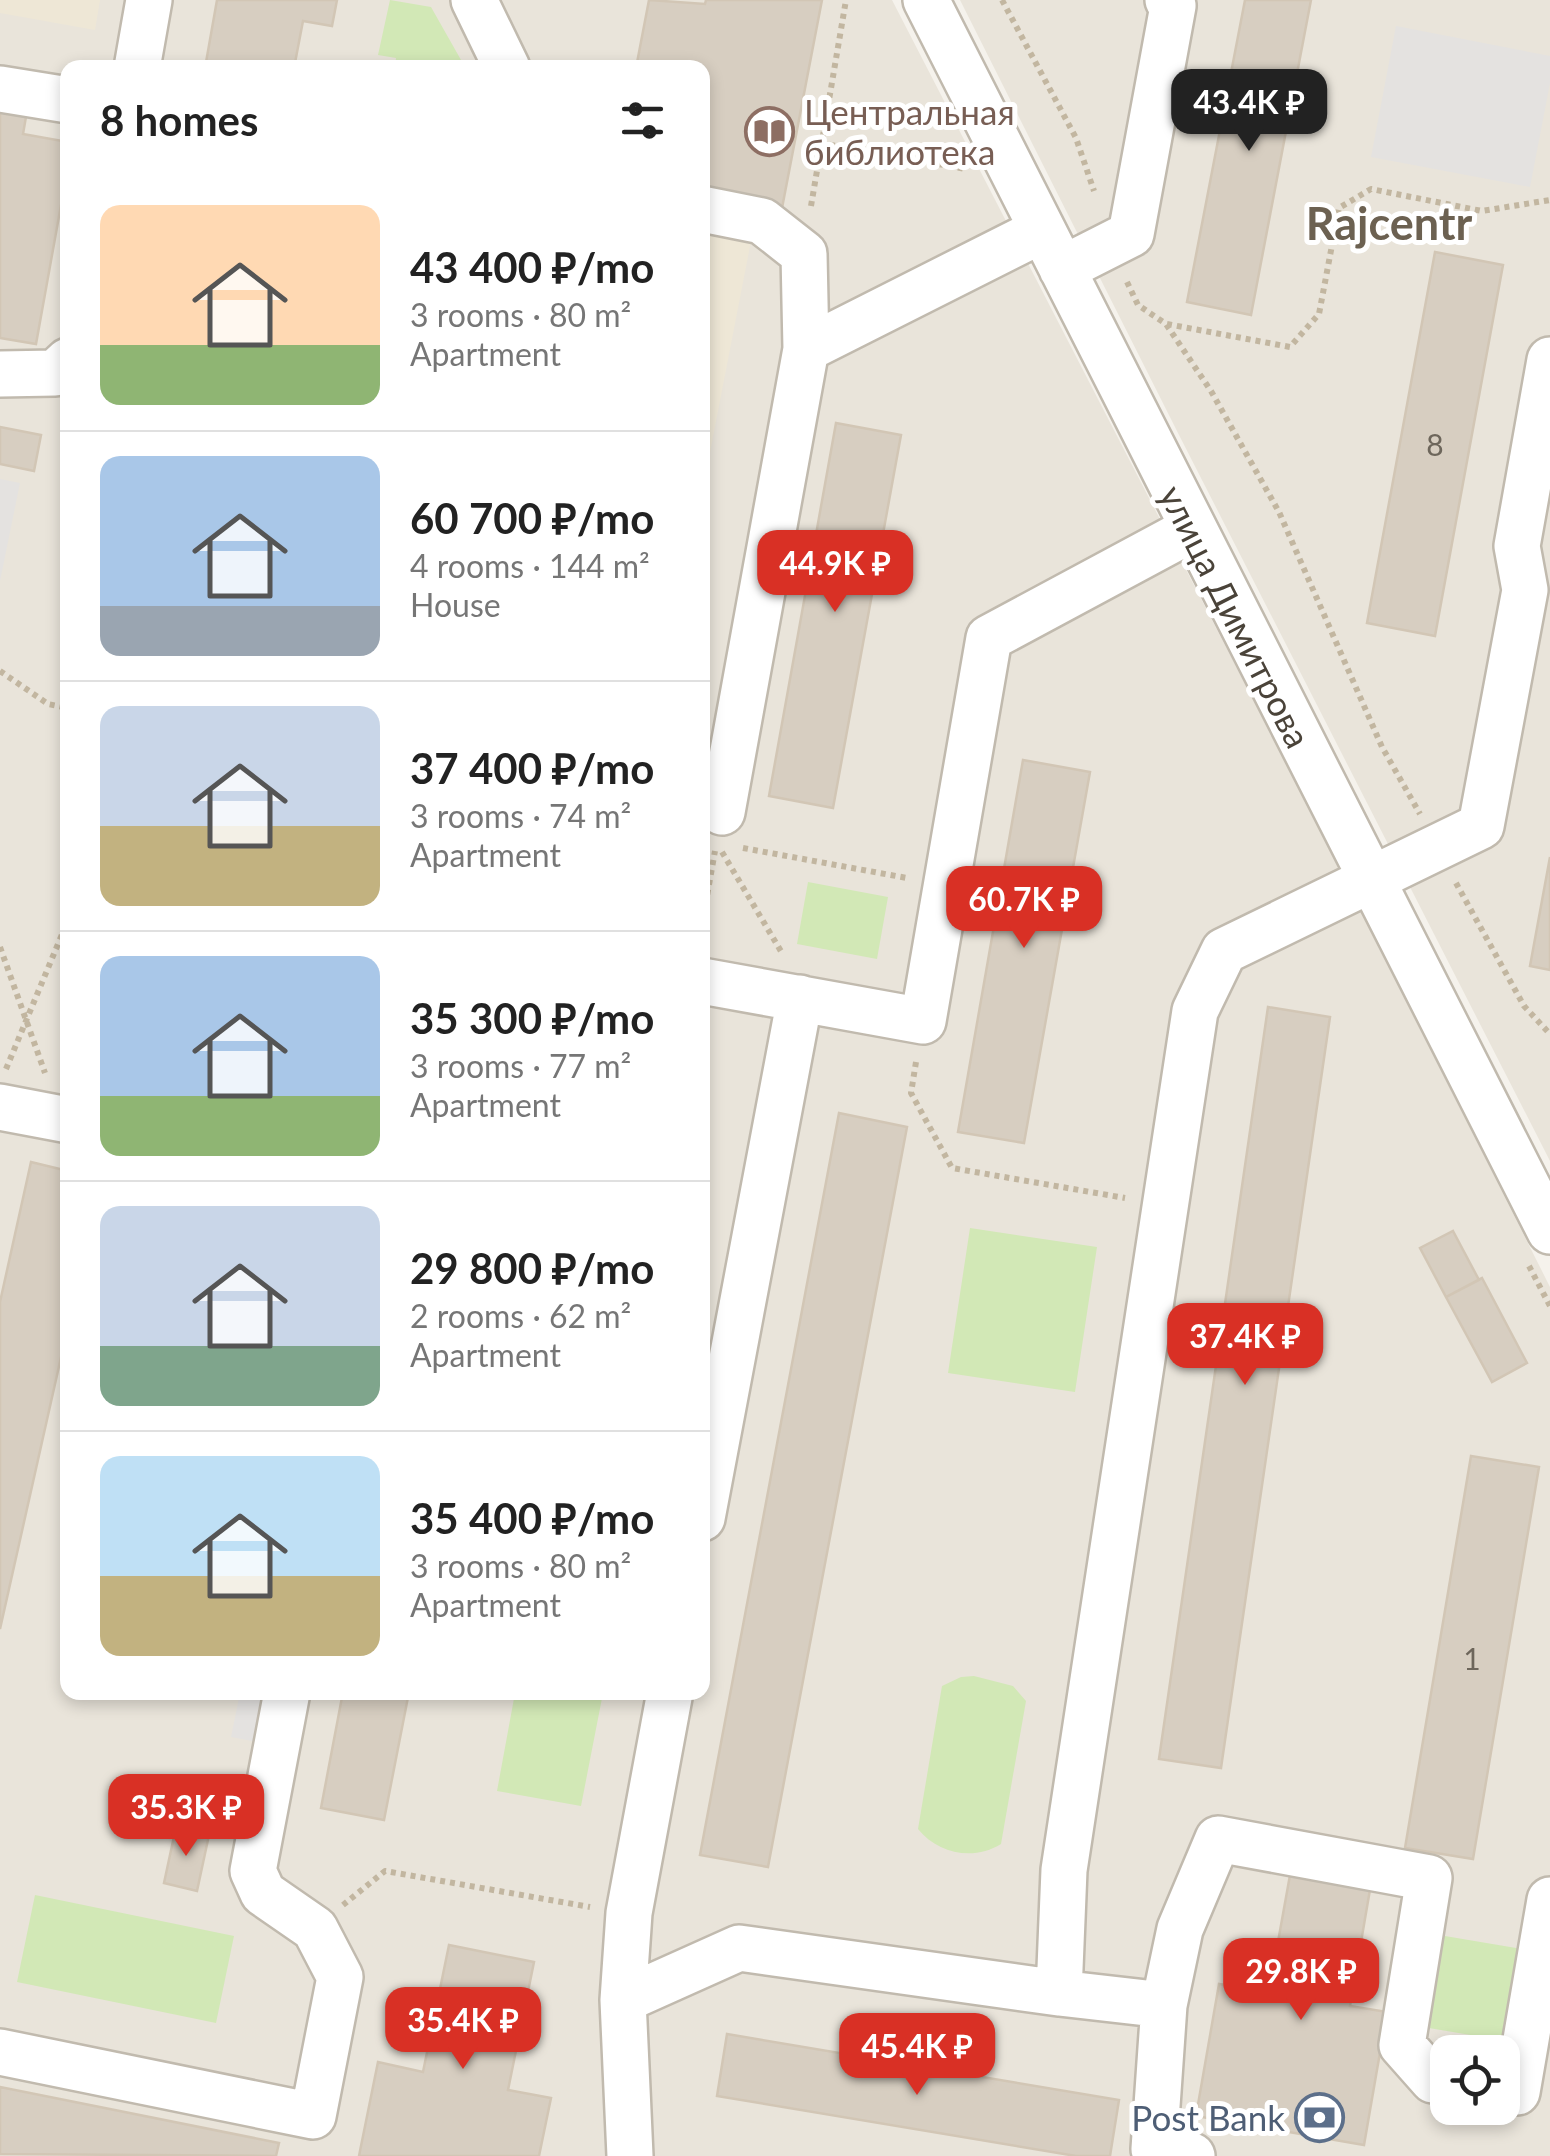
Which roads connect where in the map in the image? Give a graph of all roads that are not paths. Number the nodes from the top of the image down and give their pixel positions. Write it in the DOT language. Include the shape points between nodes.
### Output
graph roads {
  1 [pos="148,0"];
  2 [pos="474,0"];
  3 [pos="926,0"];
  4 [pos="1168,0"];
  5 [pos="137,60"];
  6 [pos="503,60"];
  7 [pos="0,89"];
  8 [pos="60,99"];
  9 [pos="710,211"];
  10 [pos="1052,250"];
  11 [pos="806,349"];
  12 [pos="1550,360"];
  13 [pos="60,368"];
  14 [pos="0,374"];
  15 [pos="1192,529"];
  16 [pos="719,827"];
  17 [pos="1371,879"];
  18 [pos="710,982"];
  19 [pos="800,998"];
  20 [pos="0,1107"];
  21 [pos="60,1119"];
  22 [pos="1550,1231"];
  23 [pos="710,1476"];
  24 [pos="285,1700"];
  25 [pos="668,1700"];
  26 [pos="1550,1900"];
  27 [pos="1059,1993"];
  28 [pos="624,2000"];
  29 [pos="1164,2005"];
  30 [pos="0,2052"];
  31 [pos="1520,2069"];
  32 [pos="1430,2077"];
  33 [pos="630,2156"];
  34 [pos="1192,2156"];
  1 -- 5 [label="street"];
  2 -- 6 [label="street"];
  3 -- 10 [label="street, улица Димитрова"];
  4 -- 10 [label="street" via="1173,6 1131,234 1108,245"];
  7 -- 8 [label="street"];
  9 -- 11 [label="street" via="762,222 804,254"];
  10 -- 11 [label="street"];
  10 -- 15 [label="street, улица Димитрова"];
  11 -- 16 [label="street"];
  12 -- 17 [label="street" via="1516,546 1525,590 1481,826"];
  13 -- 14 [label="street"];
  15 -- 17 [label="street, улица Димитрова"];
  15 -- 19 [label="street" via="989,638 923,1021"];
  17 -- 22 [label="street, улица Димитрова"];
  17 -- 27 [label="street" via="1224,951 1194,1011 1064,1870"];
  18 -- 19 [label="street"];
  19 -- 23 [label="street"];
  20 -- 21 [label="street"];
  24 -- 30 [label="street" via="252,1871 263,1893 316,1929 340,1978 313,2116"];
  25 -- 28 [label="street" via="628,1914"];
  26 -- 31 [label="street"];
  27 -- 28 [label="street" via="739,1948"];
  27 -- 29 [label="street"];
  28 -- 33 [label="street"];
  29 -- 32 [label="street" via="1180,1929 1218,1839 1429,1878 1402,2045"];
  29 -- 34 [label="street" via="1154,2149"];
}
